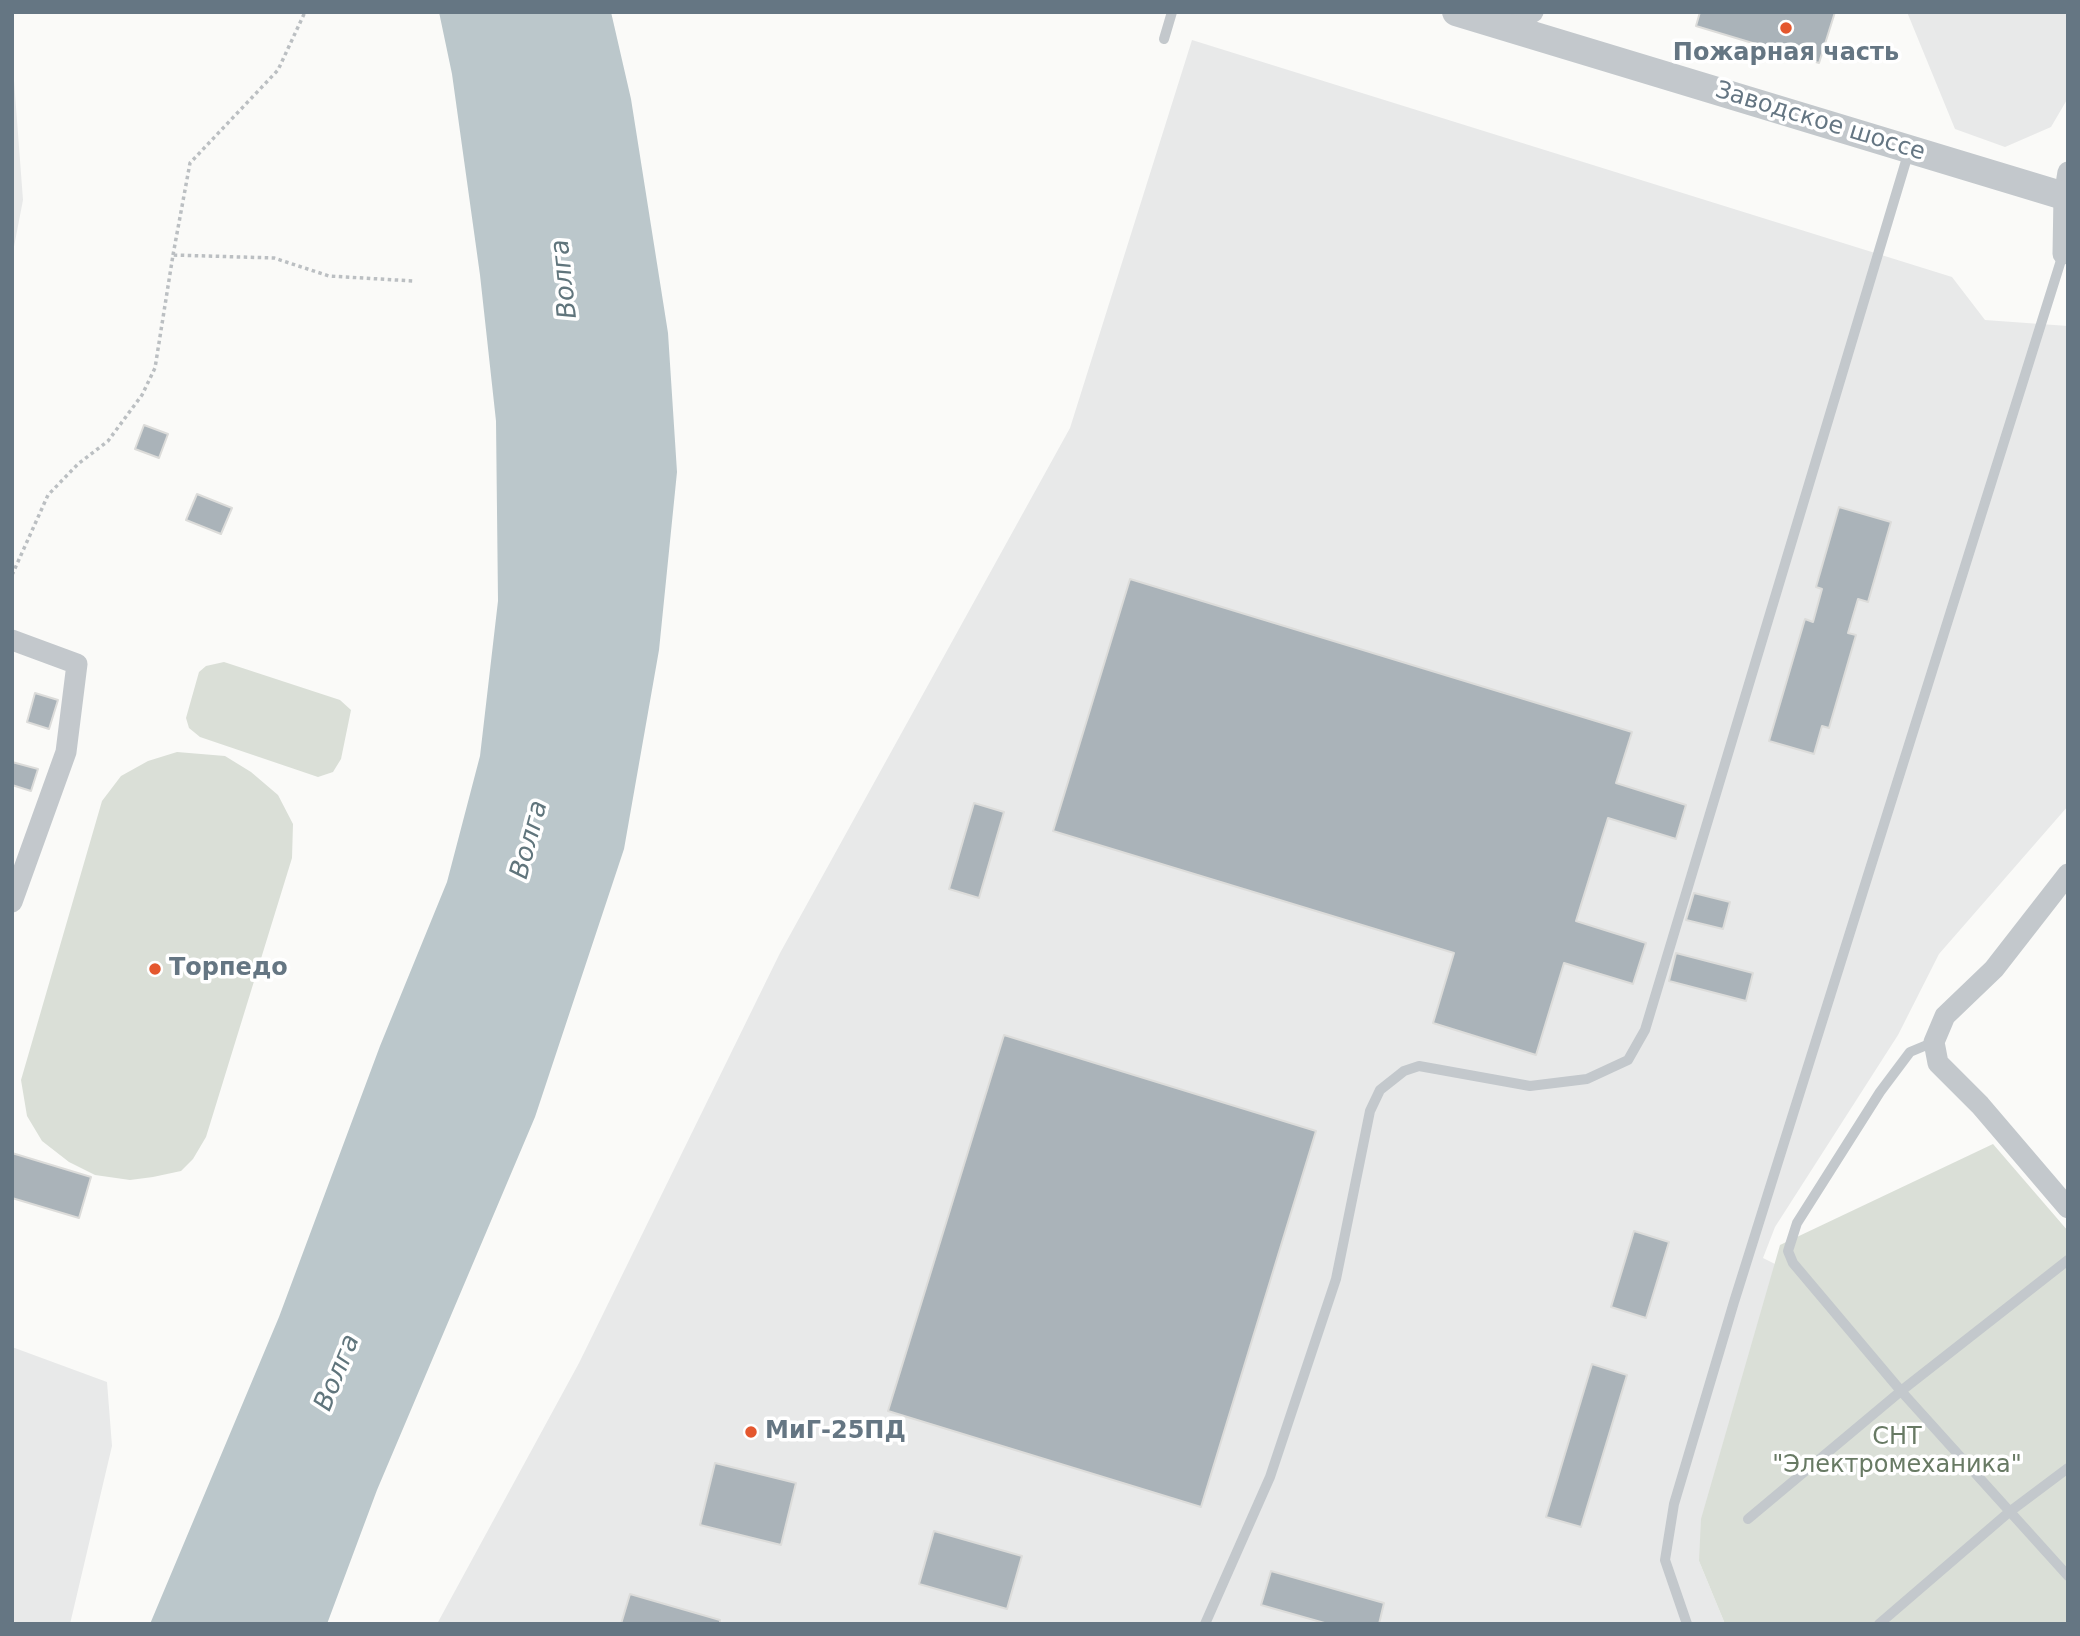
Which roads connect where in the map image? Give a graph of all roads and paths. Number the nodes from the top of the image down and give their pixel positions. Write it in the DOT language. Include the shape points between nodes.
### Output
graph roads {
  1 [pos="305,12"];
  2 [pos="1172,12"];
  3 [pos="1456,12"];
  4 [pos="1533,12"];
  5 [pos="1505,27"];
  6 [pos="1164,39"];
  7 [pos="1909,149"];
  8 [pos="2066,187"];
  9 [pos="2063,254"];
  10 [pos="173,255"];
  11 [pos="413,281"];
  12 [pos="12,575"];
  13 [pos="12,640"];
  14 [pos="2068,874"];
  15 [pos="15,879"];
  16 [pos="12,902"];
  17 [pos="1934,1042"];
  18 [pos="2068,1208"];
  19 [pos="2068,1260"];
  20 [pos="1900,1391"];
  21 [pos="2068,1468"];
  22 [pos="2008,1513"];
  23 [pos="1748,1518"];
  24 [pos="2068,1576"];
  25 [pos="1205,1624"];
  26 [pos="1687,1624"];
  27 [pos="1879,1624"];
  1 -- 10 [label="path" via="278,70 190,163"];
  2 -- 6 [label="lane"];
  3 -- 5 [label="street, Заводское шоссе"];
  4 -- 5 [label="street"];
  5 -- 7 [label="street, Заводское шоссе"];
  7 -- 8 [label="street, Заводское шоссе"];
  7 -- 25 [label="lane" via="1645,1030 1629,1060 1587,1079 1530,1086 1419,1066 1404,1071 1380,1090 1370,1111 1336,1279 1269,1477"];
  8 -- 9 [label="street"];
  9 -- 26 [label="lane" via="1674,1504 1665,1560"];
  10 -- 11 [label="path" via="274,258 328,275"];
  10 -- 12 [label="path" via="155,368 147,386 108,441 48,495"];
  13 -- 15 [label="street" via="78,664 66,752"];
  14 -- 17 [label="street" via="1994,969 1945,1016"];
  15 -- 16 [label="street"];
  17 -- 18 [label="street" via="1938,1063"];
  17 -- 20 [label="lane" via="1910,1052 1880,1092 1797,1223 1789,1245 1793,1263"];
  19 -- 20 [label="lane"];
  20 -- 22 [label="lane"];
  20 -- 23 [label="lane"];
  21 -- 22 [label="lane"];
  22 -- 24 [label="lane"];
  22 -- 27 [label="lane"];
}
